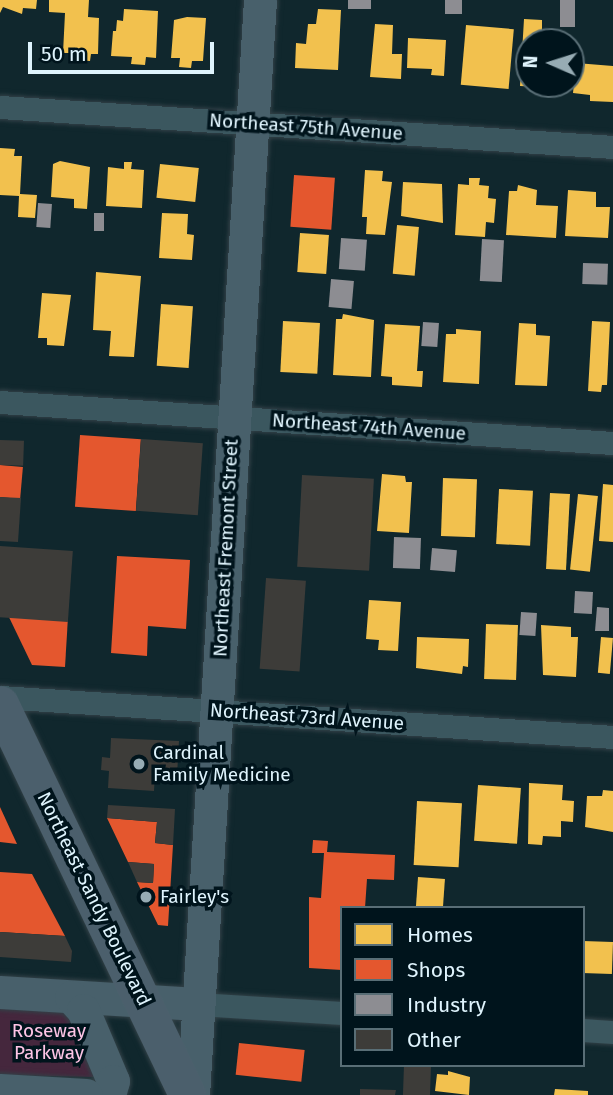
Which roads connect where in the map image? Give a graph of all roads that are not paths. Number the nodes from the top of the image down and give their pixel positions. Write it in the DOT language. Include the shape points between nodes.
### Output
graph roads {
  1 [pos="260,0"];
  2 [pos="0,107"];
  3 [pos="252,123"];
  4 [pos="613,147"];
  5 [pos="0,402"];
  6 [pos="234,418"];
  7 [pos="613,443"];
  8 [pos="0,697"];
  9 [pos="0,704"];
  10 [pos="216,711"];
  11 [pos="613,737"];
  12 [pos="0,992"];
  13 [pos="71,997"];
  14 [pos="144,1003"];
  15 [pos="198,1004"];
  16 [pos="340,1013"];
  17 [pos="585,1030"];
  18 [pos="613,1032"];
  19 [pos="0,1090"];
  20 [pos="86,1095"];
  21 [pos="109,1095"];
  22 [pos="187,1095"];
  23 [pos="193,1095"];
  1 -- 3 [label="street, Northeast Fremont Street"];
  2 -- 3 [label="street, Northeast 75th Avenue"];
  3 -- 4 [label="street, Northeast 75th Avenue"];
  3 -- 6 [label="street, Northeast Fremont Street"];
  5 -- 6 [label="street, Northeast 74th Avenue"];
  6 -- 7 [label="street, Northeast 74th Avenue"];
  6 -- 10 [label="street, Northeast Fremont Street"];
  8 -- 10 [label="street, Northeast 73rd Avenue"];
  9 -- 14 [label="main road, Northeast Sandy Boulevard"];
  10 -- 11 [label="street, Northeast 73rd Avenue"];
  10 -- 15 [label="street, Northeast Fremont Street"];
  12 -- 13 [label="street"];
  13 -- 14 [label="street"];
  13 -- 21 [label="street" via="98,1042 113,1081"];
  14 -- 15 [label="street"];
  14 -- 22 [label="main road, Northeast Sandy Boulevard"];
  15 -- 16 [label="street"];
  15 -- 23 [label="street, Northeast Fremont Street"];
  17 -- 18 [label="street"];
  19 -- 20 [label="street"];
}
